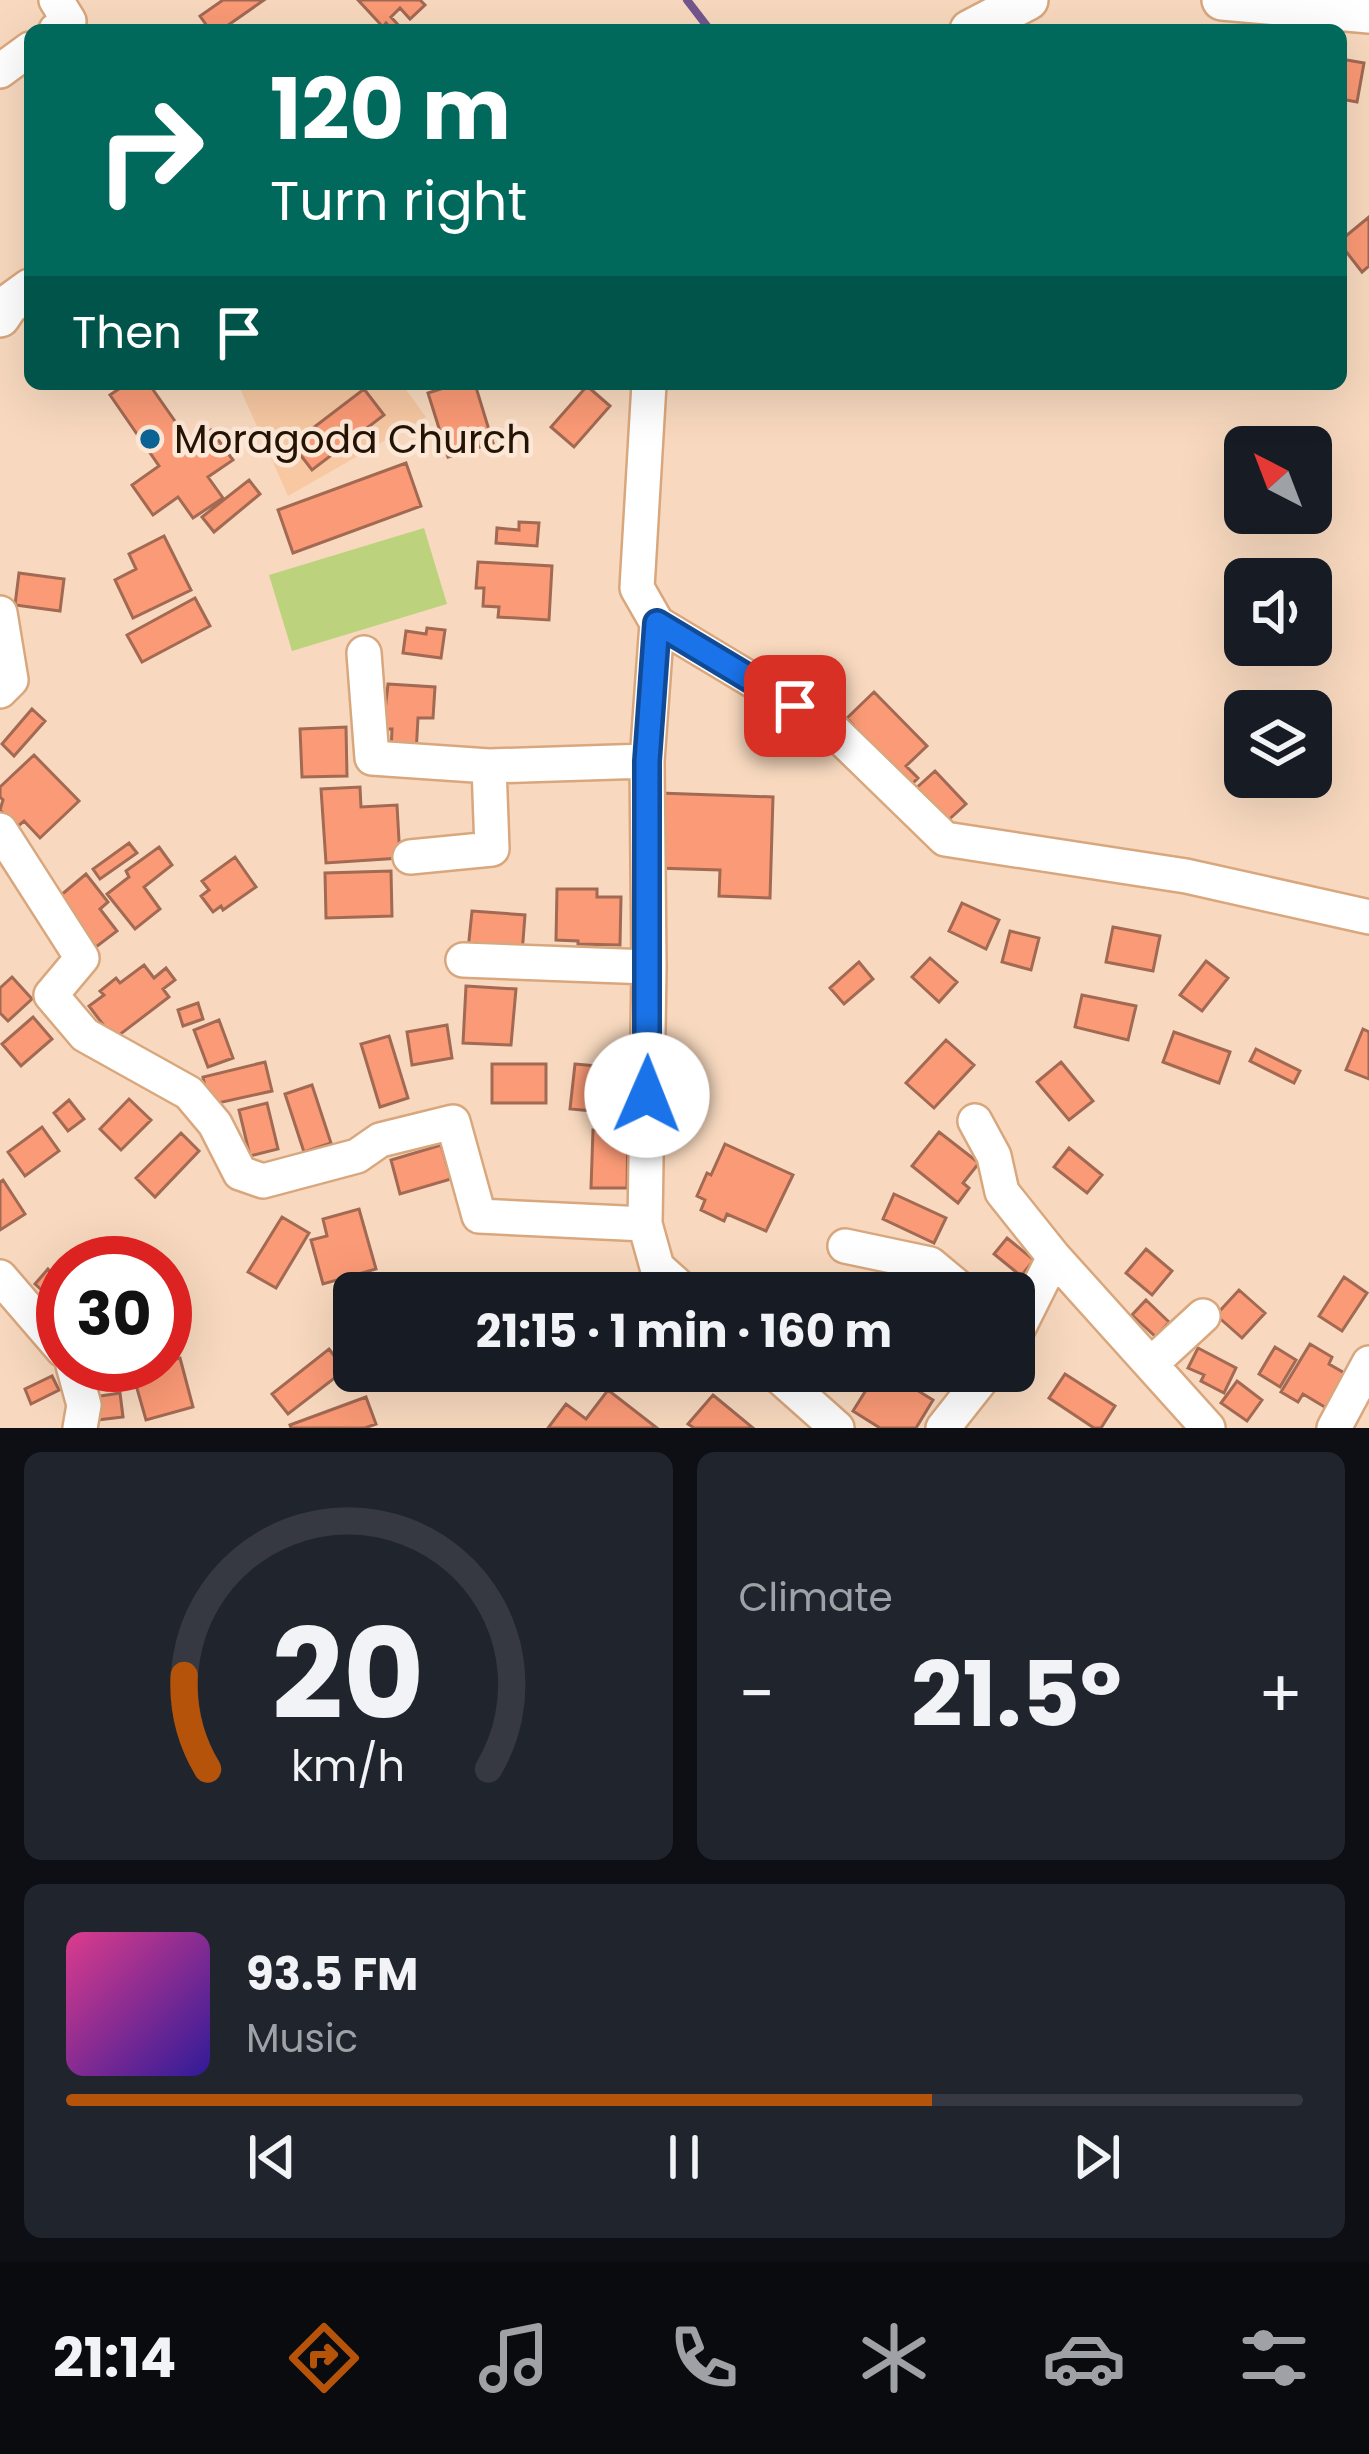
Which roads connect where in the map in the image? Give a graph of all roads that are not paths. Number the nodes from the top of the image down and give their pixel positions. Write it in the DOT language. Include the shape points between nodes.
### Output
graph roads {
  1 [pos="1028,0"];
  2 [pos="1222,0"];
  3 [pos="1369,14"];
  4 [pos="982,24"];
  5 [pos="650,390"];
  6 [pos="0,613"];
  7 [pos="657,623"];
  8 [pos="364,653"];
  9 [pos="0,691"];
  10 [pos="647,761"];
  11 [pos="489,766"];
  12 [pos="0,830"];
  13 [pos="410,857"];
  14 [pos="1369,917"];
  15 [pos="463,960"];
  16 [pos="649,967"];
  17 [pos="975,1121"];
  18 [pos="645,1224"];
  19 [pos="845,1246"];
  20 [pos="1054,1257"];
  21 [pos="663,1272"];
  22 [pos="939,1272"];
  23 [pos="0,1277"];
  24 [pos="1035,1295"];
  25 [pos="1203,1316"];
  26 [pos="36,1319"];
  27 [pos="1369,1363"];
  28 [pos="1151,1364"];
  29 [pos="80,1392"];
  30 [pos="797,1392"];
  31 [pos="972,1392"];
  32 [pos="80,1428"];
  33 [pos="837,1428"];
  34 [pos="944,1428"];
  35 [pos="1208,1428"];
  36 [pos="1334,1428"];
  1 -- 4 [label="main road"];
  2 -- 3 [label="main road"];
  5 -- 7 [label="street" via="637,588"];
  6 -- 9 [label="street" via="10,680"];
  7 -- 10 [label="street"];
  7 -- 14 [label="street" via="830,727 945,839 1186,876"];
  8 -- 11 [label="street" via="373,758"];
  10 -- 11 [label="street"];
  10 -- 16 [label="street"];
  11 -- 13 [label="street" via="492,849"];
  12 -- 18 [label="street" via="82,958 51,994 85,1036 189,1093 240,1173 262,1181 453,1122 479,1216"];
  15 -- 16 [label="street"];
  16 -- 18 [label="street"];
  17 -- 20 [label="street" via="1002,1192"];
  18 -- 21 [label="street"];
  19 -- 22 [label="street"];
  20 -- 24 [label="street"];
  20 -- 28 [label="street"];
  23 -- 26 [label="street"];
  25 -- 28 [label="street"];
  27 -- 36 [label="street"];
  28 -- 35 [label="street"];
  29 -- 32 [label="street"];
  30 -- 33 [label="street"];
  31 -- 34 [label="street"];
}
